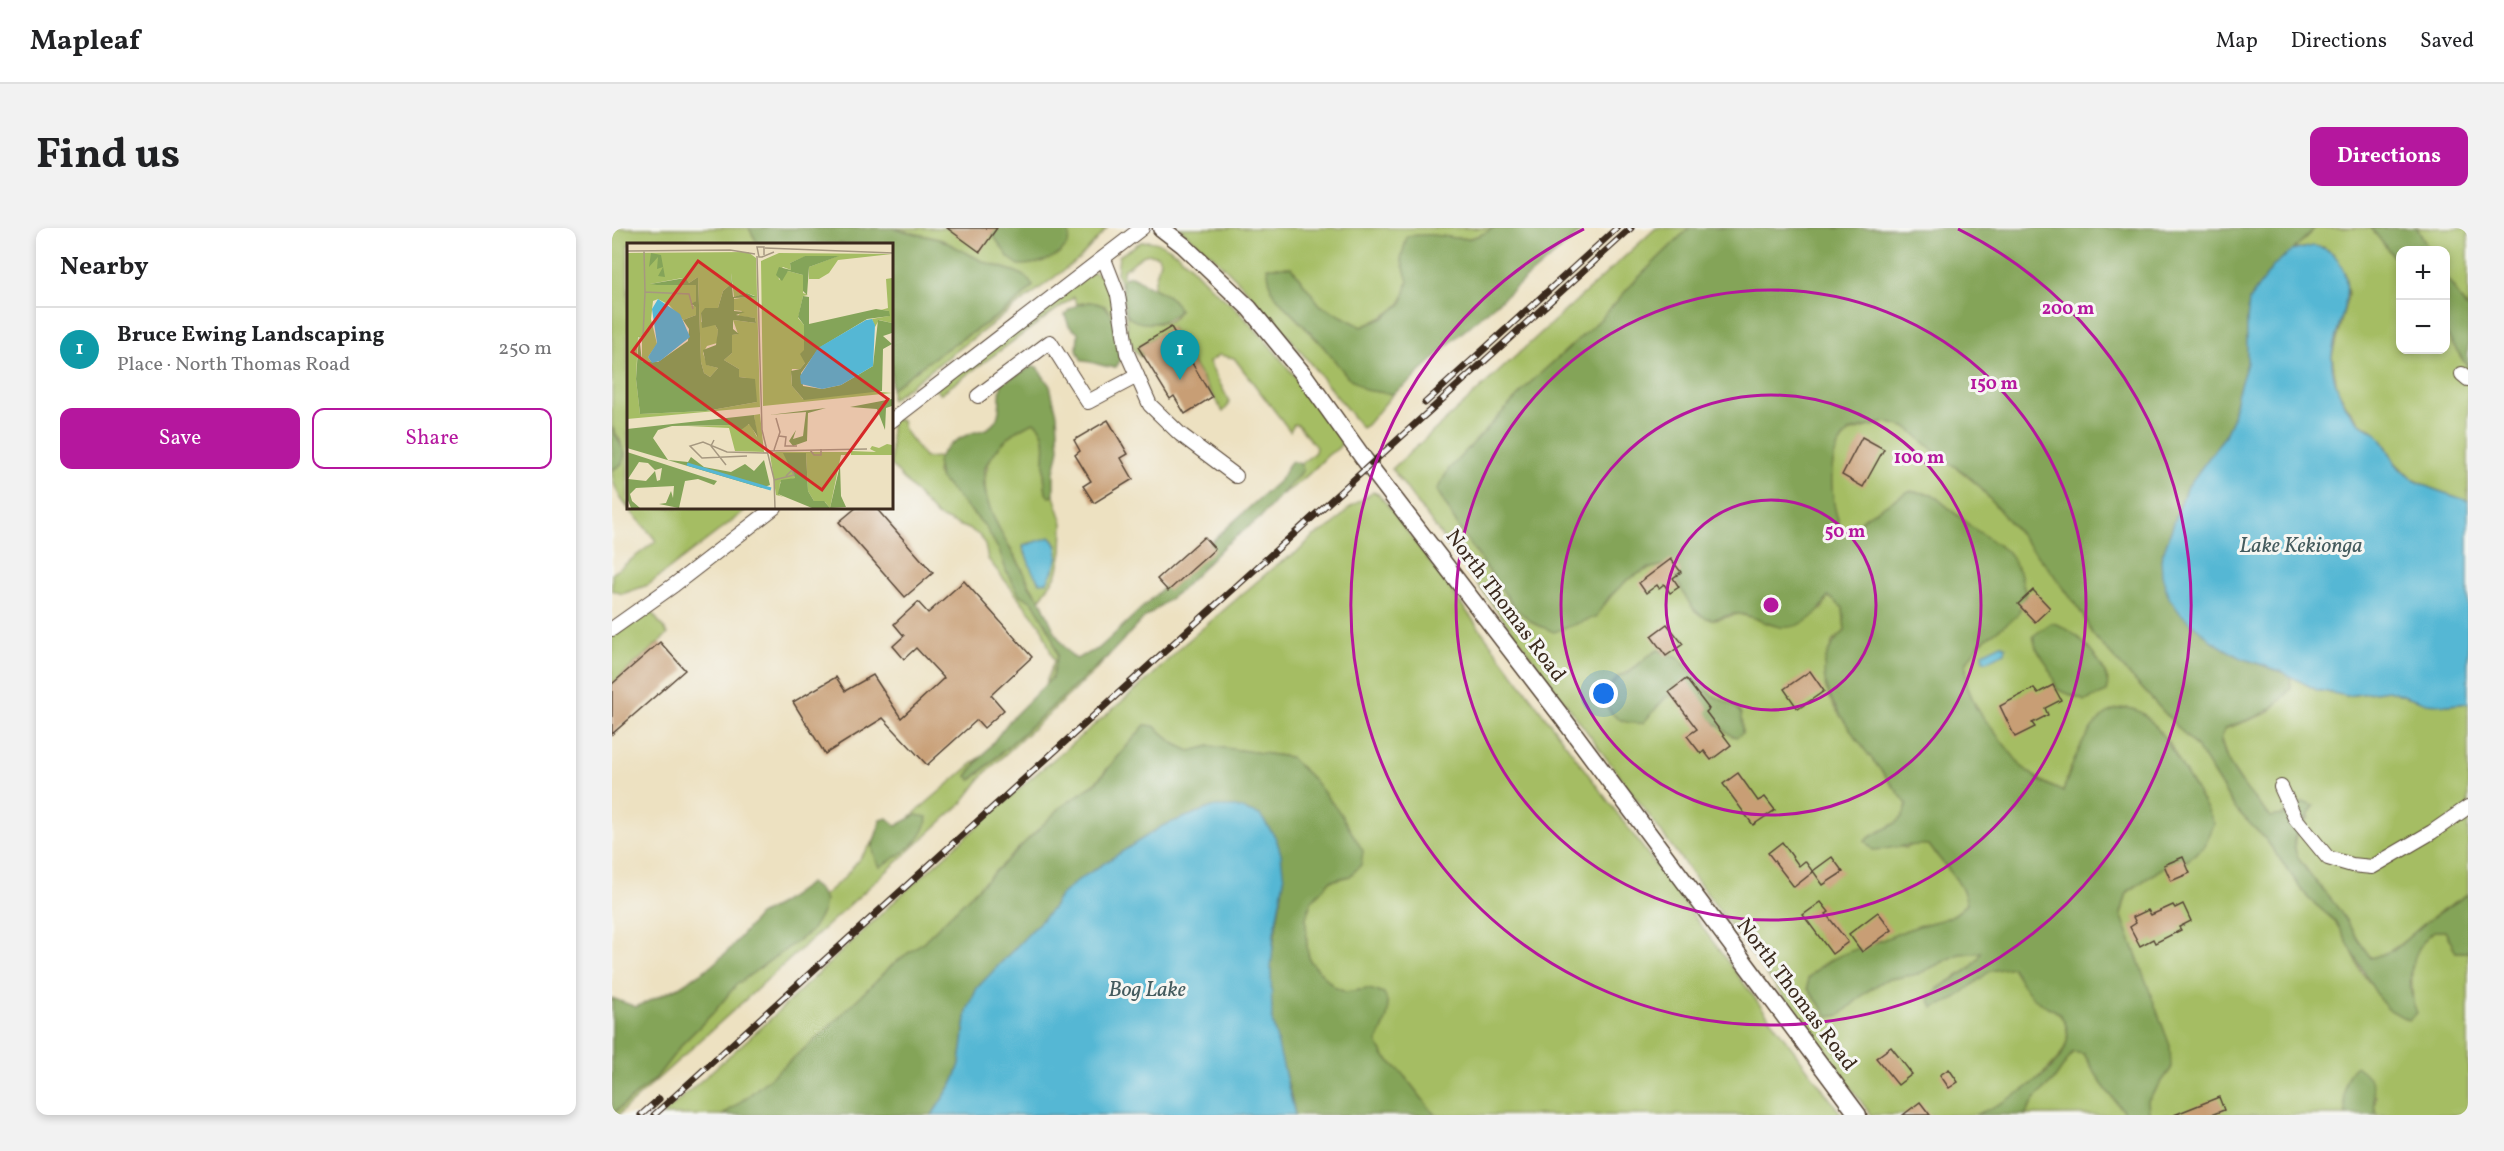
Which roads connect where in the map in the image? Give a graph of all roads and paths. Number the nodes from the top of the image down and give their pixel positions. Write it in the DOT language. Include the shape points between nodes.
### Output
graph roads {
  1 [pos="1142,228"];
  2 [pos="1161,228"];
  3 [pos="1104,259"];
  4 [pos="1137,376"];
  5 [pos="978,396"];
  6 [pos="892,420"];
  7 [pos="1236,476"];
  8 [pos="774,508"];
  9 [pos="612,628"];
  10 [pos="2281,787"];
  11 [pos="2468,807"];
  12 [pos="1858,1115"];
  1 -- 3 [label="lane"];
  2 -- 12 [label="main road, North Thomas Road" via="1249,308 1304,375"];
  3 -- 4 [label="lane" via="1119,295 1127,353"];
  3 -- 6 [label="lane"];
  4 -- 5 [label="lane" via="1088,402 1050,342"];
  4 -- 7 [label="lane" via="1150,405 1179,434"];
  8 -- 9 [label="lane"];
  10 -- 11 [label="lane" via="2295,818 2328,858 2352,865 2372,867"];
}
